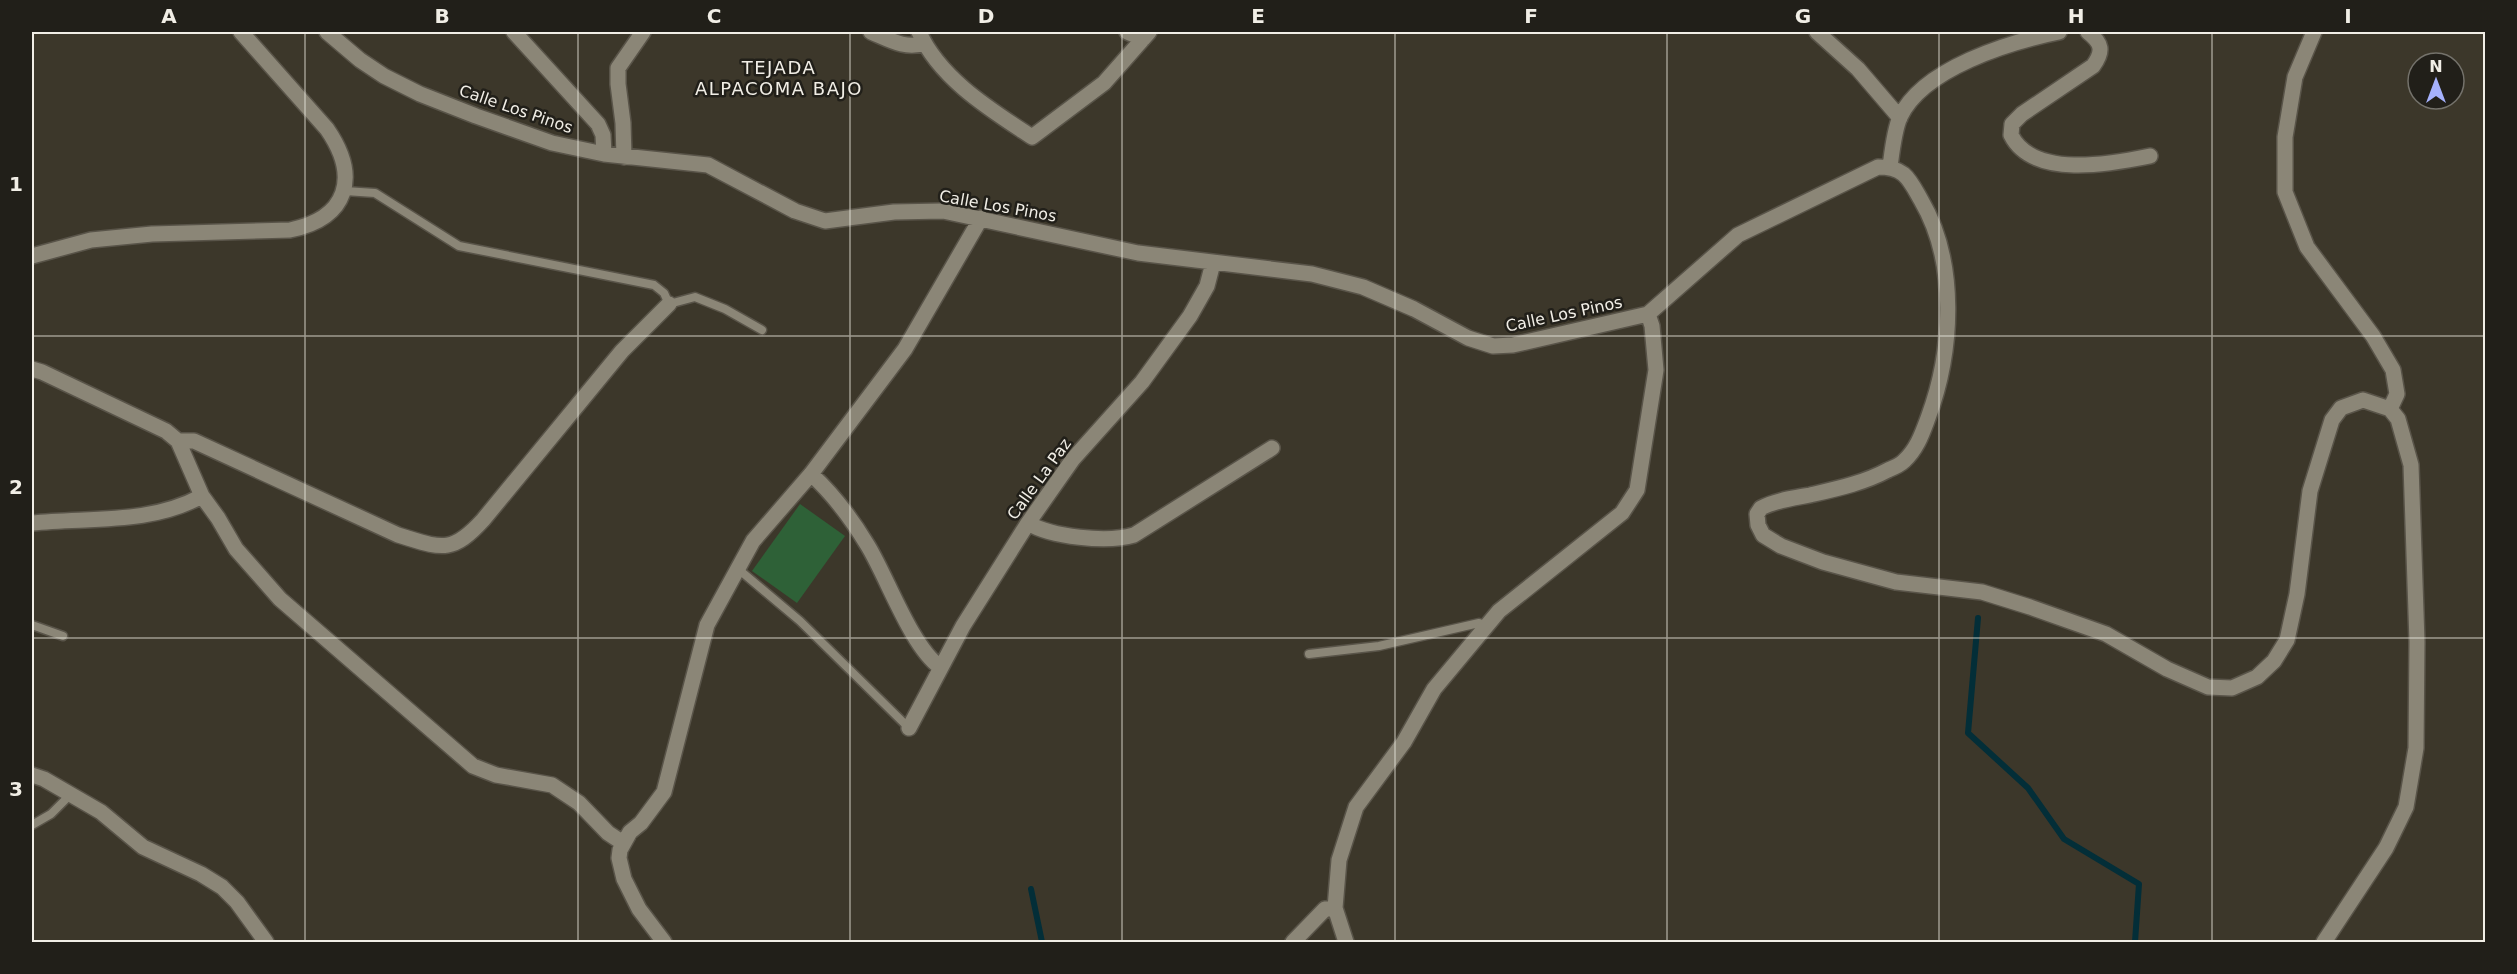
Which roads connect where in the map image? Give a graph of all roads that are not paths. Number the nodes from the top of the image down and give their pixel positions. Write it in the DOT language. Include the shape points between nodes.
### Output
graph roads {
  1 [pos="241,32"];
  2 [pos="327,32"];
  3 [pos="514,32"];
  4 [pos="643,32"];
  5 [pos="871,32"];
  6 [pos="1126,32"];
  7 [pos="1817,32"];
  8 [pos="2059,32"];
  9 [pos="2088,32"];
  10 [pos="2314,32"];
  11 [pos="1146,35"];
  12 [pos="922,37"];
  13 [pos="1900,118"];
  14 [pos="604,154"];
  15 [pos="2150,156"];
  16 [pos="624,157"];
  17 [pos="1890,167"];
  18 [pos="345,191"];
  19 [pos="981,218"];
  20 [pos="32,256"];
  21 [pos="1213,263"];
  22 [pos="669,304"];
  23 [pos="1648,314"];
  24 [pos="762,330"];
  25 [pos="32,369"];
  26 [pos="2390,409"];
  27 [pos="178,441"];
  28 [pos="1272,448"];
  29 [pos="811,474"];
  30 [pos="202,496"];
  31 [pos="32,523"];
  32 [pos="1028,523"];
  33 [pos="737,568"];
  34 [pos="32,625"];
  35 [pos="1486,626"];
  36 [pos="63,636"];
  37 [pos="1310,654"];
  38 [pos="940,667"];
  39 [pos="909,728"];
  40 [pos="32,775"];
  41 [pos="71,794"];
  42 [pos="32,825"];
  43 [pos="623,843"];
  44 [pos="1335,908"];
  45 [pos="266,942"];
  46 [pos="664,942"];
  47 [pos="1293,942"];
  48 [pos="1346,942"];
  49 [pos="2324,942"];
  1 -- 18 [label="street" via="339,147"];
  2 -- 14 [label="street, Calle Los Pinos" via="384,76 420,94 552,142"];
  3 -- 14 [label="street" via="598,124"];
  4 -- 16 [label="street" via="618,68"];
  5 -- 12 [label="street" via="897,43 918,45"];
  6 -- 11 [label="street"];
  7 -- 13 [label="street" via="1858,69"];
  8 -- 13 [label="street" via="2015,41 1963,63 1919,90"];
  9 -- 15 [label="street" via="2101,48 2093,66 2022,114 2013,124 2011,135 2027,156 2057,162 2105,165"];
  10 -- 26 [label="street" via="2295,77 2285,137 2285,192 2307,247 2373,336 2393,370 2397,394"];
  11 -- 12 [label="street" via="1104,83 1032,137 986,106 950,74"];
  13 -- 17 [label="street"];
  14 -- 16 [label="street, Calle Los Pinos"];
  16 -- 19 [label="street, Calle Los Pinos" via="708,165 795,211 825,220 943,211"];
  17 -- 23 [label="street" via="1878,167 1738,235"];
  17 -- 26 [label="street" via="1910,180 1933,220 1941,246 1947,339 1933,403 1918,444 1903,463 1836,489 1761,508 1757,514 1763,535 1781,546 1896,582 1982,592 2030,607 2106,634 2208,687 2232,688 2257,677 2274,661 2287,640 2310,491 2332,420 2341,408 2363,400"];
  18 -- 20 [label="street" via="325,217 290,230 92,240"];
  18 -- 22 [label="lane" via="375,193 459,246 654,285"];
  19 -- 21 [label="street, Calle Los Pinos" via="1138,253"];
  19 -- 29 [label="street" via="905,349"];
  21 -- 23 [label="street, Calle Los Pinos" via="1312,274 1363,287 1468,338 1493,346 1513,345"];
  21 -- 32 [label="street, Calle La Paz" via="1207,286 1190,316 1142,382 1073,459"];
  22 -- 24 [label="lane" via="695,297"];
  22 -- 27 [label="street" via="622,351 483,520 457,544 427,544 398,535 194,441"];
  23 -- 35 [label="street" via="1656,370 1637,490 1622,513 1499,611"];
  25 -- 27 [label="street" via="166,430"];
  26 -- 49 [label="street" via="2398,419 2411,465 2416,748 2406,807 2386,848"];
  27 -- 30 [label="street"];
  28 -- 32 [label="street" via="1134,535 1085,537 1051,532"];
  29 -- 33 [label="street" via="753,541"];
  29 -- 38 [label="street" via="867,545 923,651"];
  30 -- 31 [label="street" via="167,512"];
  30 -- 43 [label="street" via="236,549 280,599 473,766 496,775 552,785 579,803"];
  32 -- 38 [label="street, Calle La Paz"];
  33 -- 39 [label="lane" via="800,621"];
  33 -- 43 [label="street" via="707,625 664,792"];
  34 -- 36 [label="lane"];
  35 -- 37 [label="lane" via="1479,623 1379,646"];
  35 -- 44 [label="street" via="1434,690 1404,742 1356,807 1339,860"];
  38 -- 39 [label="street, Calle La Paz"];
  40 -- 41 [label="street"];
  41 -- 42 [label="lane" via="51,814"];
  41 -- 45 [label="street" via="101,812 143,847 222,887"];
  43 -- 46 [label="street" via="619,858 624,879 639,909"];
  44 -- 47 [label="street" via="1325,909"];
  44 -- 48 [label="street"];
}
